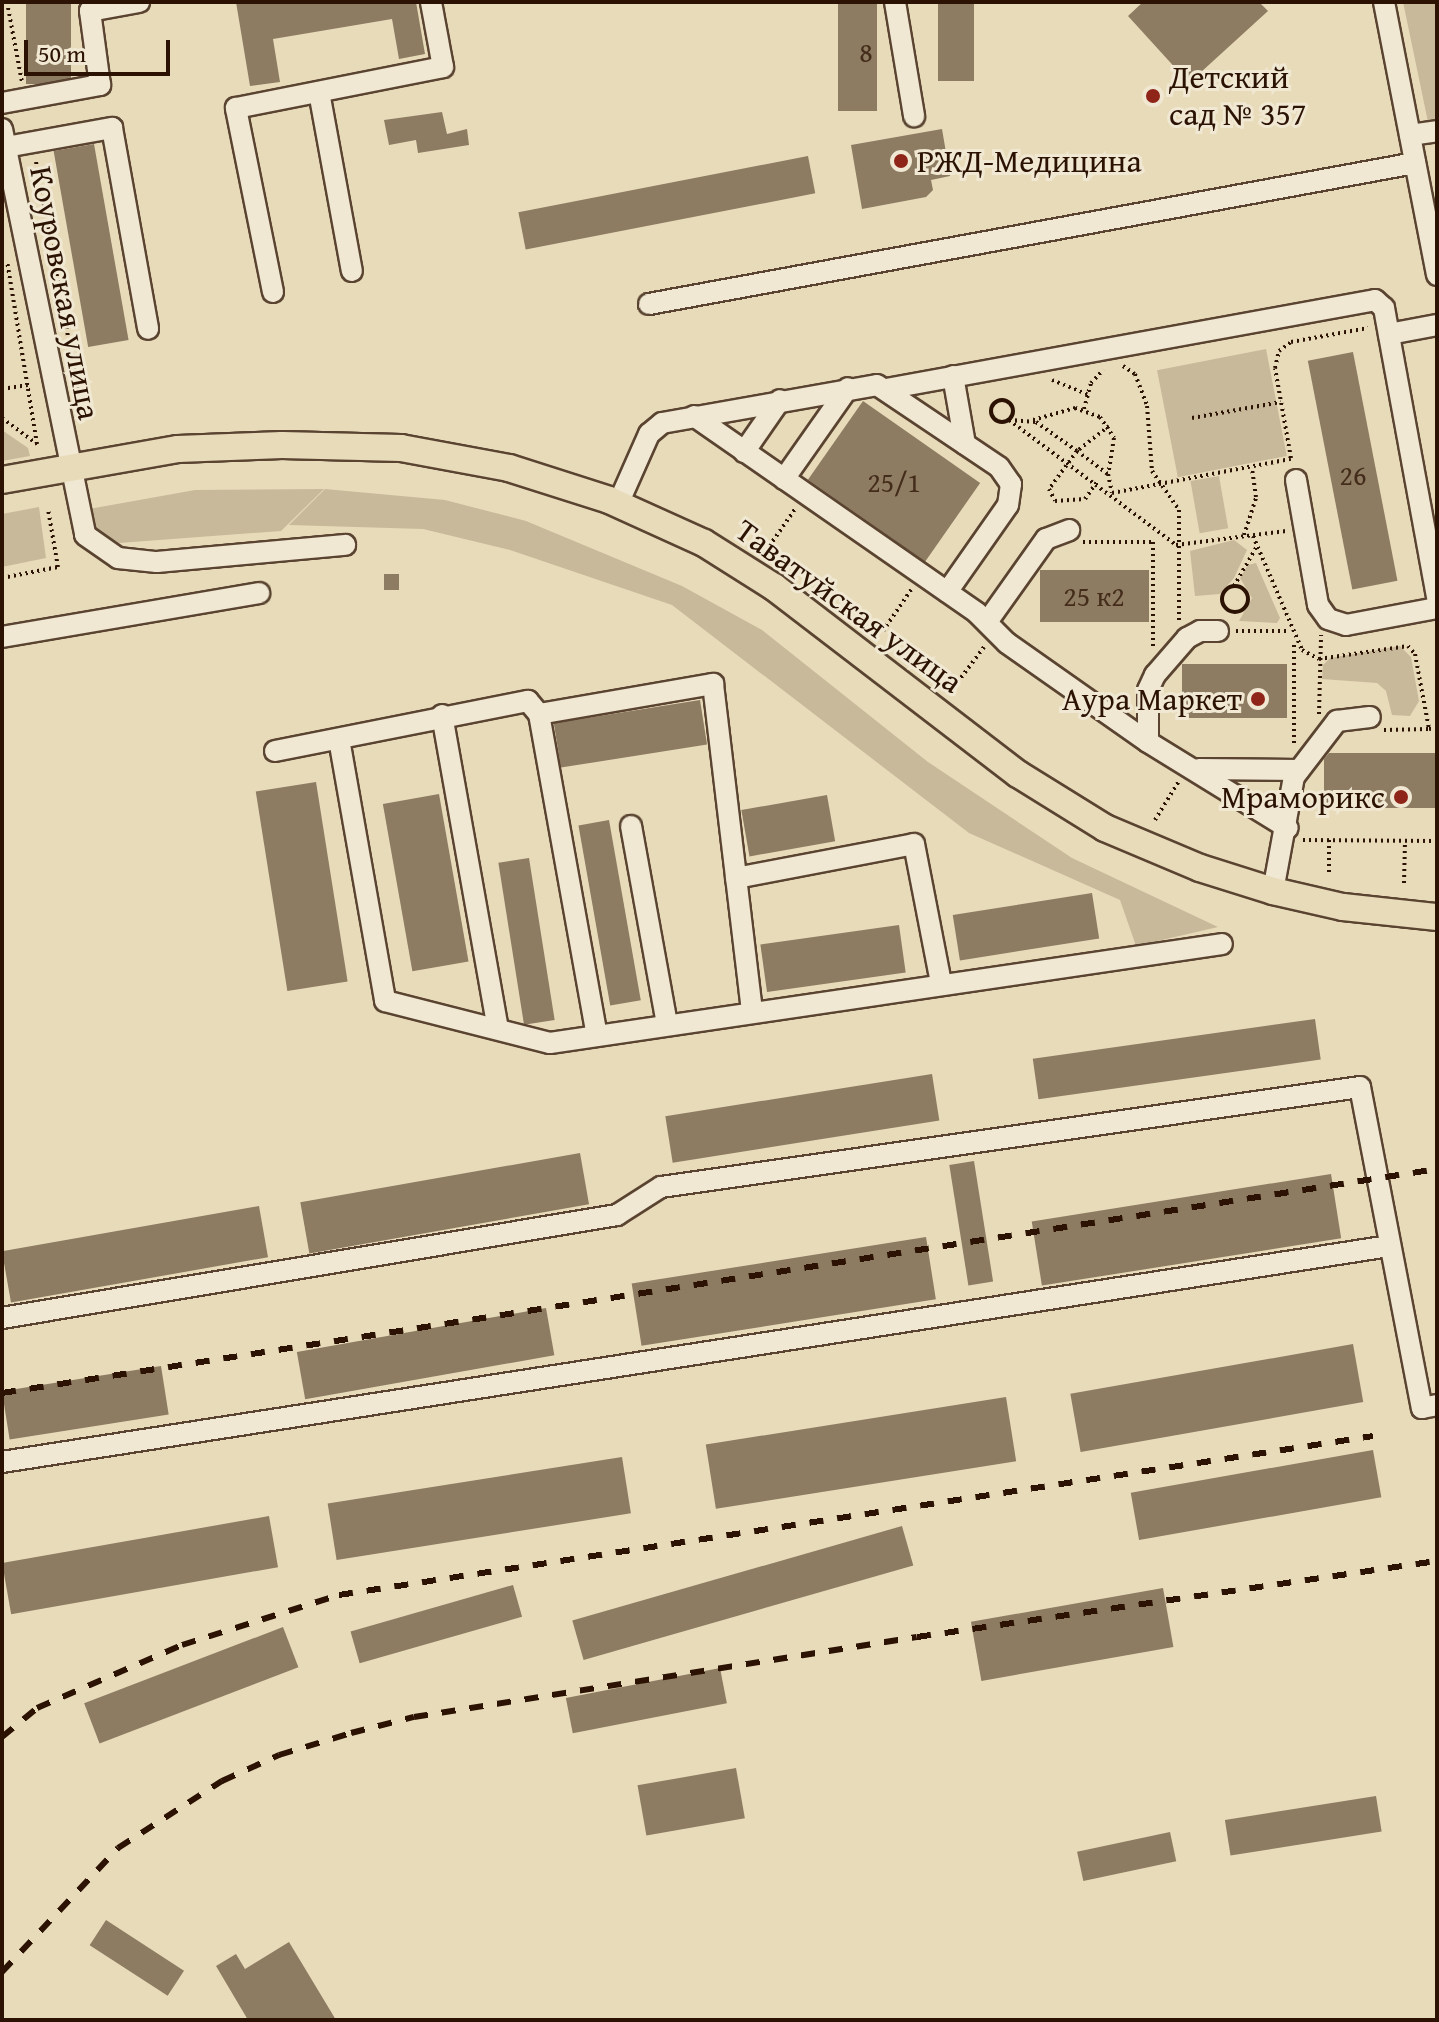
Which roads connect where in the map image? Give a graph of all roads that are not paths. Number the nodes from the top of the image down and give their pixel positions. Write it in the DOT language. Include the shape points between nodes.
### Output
graph roads {
  1 [pos="139,2"];
  2 [pos="431,2"];
  3 [pos="895,2"];
  4 [pos="1384,2"];
  5 [pos="319,92"];
  6 [pos="2,103"];
  7 [pos="914,116"];
  8 [pos="1437,131"];
  9 [pos="1410,135"];
  10 [pos="4,138"];
  11 [pos="1415,163"];
  12 [pos="8,189"];
  13 [pos="1434,244"];
  14 [pos="352,271"];
  15 [pos="1437,275"];
  16 [pos="273,292"];
  17 [pos="649,304"];
  18 [pos="1437,325"];
  19 [pos="148,329"];
  20 [pos="1388,329"];
  21 [pos="953,376"];
  22 [pos="848,388"];
  23 [pos="886,389"];
  24 [pos="780,400"];
  25 [pos="694,416"];
  26 [pos="965,444"];
  27 [pos="744,452"];
  28 [pos="69,469"];
  29 [pos="784,479"];
  30 [pos="2,480"];
  31 [pos="1296,480"];
  32 [pos="618,504"];
  33 [pos="1069,530"];
  34 [pos="345,545"];
  35 [pos="947,592"];
  36 [pos="259,593"];
  37 [pos="1437,598"];
  38 [pos="1437,608"];
  39 [pos="991,627"];
  40 [pos="1218,631"];
  41 [pos="2,637"];
  42 [pos="539,714"];
  43 [pos="442,715"];
  44 [pos="1370,717"];
  45 [pos="339,739"];
  46 [pos="1148,742"];
  47 [pos="275,751"];
  48 [pos="1193,767"];
  49 [pos="1297,770"];
  50 [pos="631,826"];
  51 [pos="1286,834"];
  52 [pos="736,878"];
  53 [pos="1273,891"];
  54 [pos="1437,917"];
  55 [pos="1222,944"];
  56 [pos="941,983"];
  57 [pos="752,1012"];
  58 [pos="667,1025"];
  59 [pos="498,1028"];
  60 [pos="597,1035"];
  61 [pos="1389,1246"];
  62 [pos="2,1318"];
  63 [pos="1437,1405"];
  64 [pos="2,1462"];
  1 -- 6 [label="street" via="90,11 100,85"];
  2 -- 5 [label="street" via="443,67"];
  3 -- 7 [label="street"];
  4 -- 9 [label="street"];
  5 -- 14 [label="street"];
  5 -- 16 [label="street" via="236,108"];
  8 -- 9 [label="street"];
  9 -- 11 [label="street"];
  10 -- 12 [label="street, Коуровская улица"];
  10 -- 19 [label="street" via="33,142 112,128"];
  11 -- 13 [label="street"];
  11 -- 17 [label="street"];
  12 -- 28 [label="street, Коуровская улица"];
  13 -- 15 [label="street"];
  18 -- 20 [label="street"];
  20 -- 21 [label="street" via="1382,304 1370,299"];
  20 -- 37 [label="street"];
  21 -- 23 [label="street"];
  21 -- 26 [label="street"];
  22 -- 23 [label="street" via="871,384"];
  22 -- 24 [label="street"];
  22 -- 29 [label="street"];
  23 -- 26 [label="street"];
  24 -- 25 [label="street"];
  24 -- 27 [label="street"];
  25 -- 27 [label="street"];
  25 -- 32 [label="street" via="653,429"];
  26 -- 35 [label="street" via="1008,476 1012,494"];
  27 -- 29 [label="street"];
  28 -- 30 [label="main road, Таватуйская улица"];
  28 -- 32 [label="main road, Таватуйская улица" via="178,449 401,448 509,468"];
  28 -- 34 [label="street, Коуровская улица" via="85,535 118,558 157,562"];
  29 -- 35 [label="street"];
  31 -- 38 [label="street" via="1318,605 1328,619 1346,625"];
  32 -- 53 [label="main road, Таватуйская улица" via="704,543 774,587 1018,774 1105,828 1200,868"];
  33 -- 39 [label="street" via="1046,539"];
  35 -- 39 [label="street"];
  36 -- 41 [label="street"];
  39 -- 46 [label="street"];
  40 -- 46 [label="street" via="1200,631 1179,646 1153,679"];
  42 -- 43 [label="street" via="528,701"];
  42 -- 52 [label="street" via="713,684"];
  42 -- 60 [label="street"];
  43 -- 45 [label="street"];
  43 -- 59 [label="street"];
  44 -- 49 [label="street" via="1341,719"];
  45 -- 47 [label="street"];
  45 -- 59 [label="street" via="385,1001"];
  46 -- 48 [label="street"];
  48 -- 49 [label="street"];
  48 -- 51 [label="street"];
  49 -- 51 [label="street" via="1289,789"];
  50 -- 58 [label="street"];
  51 -- 53 [label="street"];
  52 -- 56 [label="street" via="914,844"];
  52 -- 57 [label="street"];
  53 -- 54 [label="main road, Таватуйская улица" via="1343,907"];
  55 -- 56 [label="street"];
  56 -- 57 [label="street"];
  57 -- 58 [label="street"];
  58 -- 60 [label="street"];
  59 -- 60 [label="street" via="550,1043"];
  61 -- 62 [label="street" via="1360,1087 661,1187 617,1215"];
  61 -- 63 [label="street" via="1422,1408"];
  61 -- 64 [label="street"];
}
